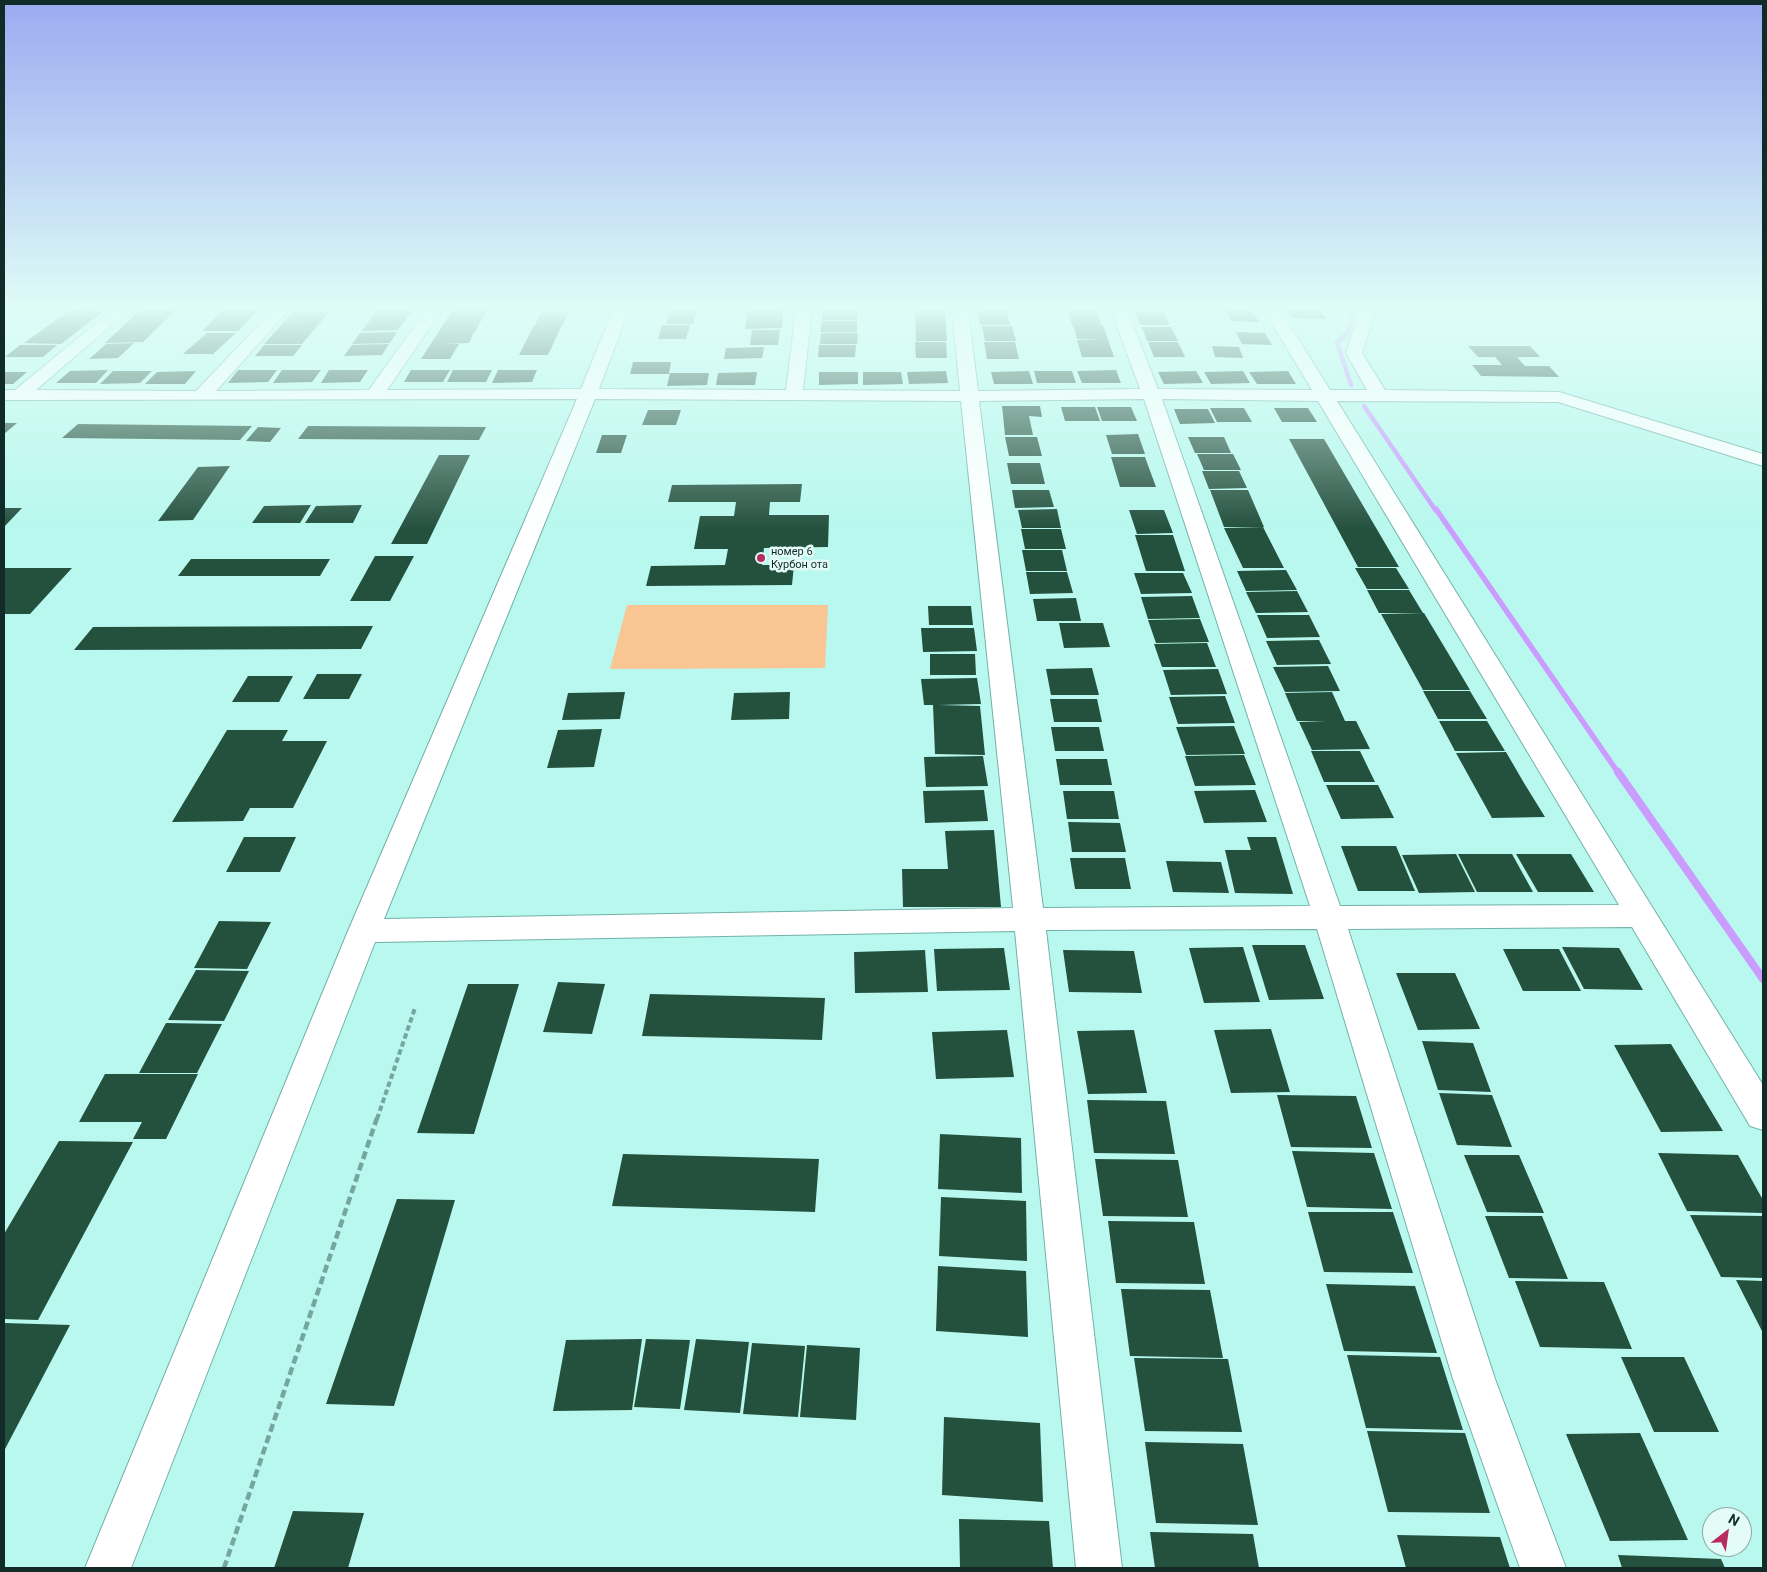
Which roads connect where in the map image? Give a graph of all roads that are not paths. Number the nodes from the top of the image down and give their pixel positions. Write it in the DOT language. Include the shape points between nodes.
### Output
graph roads {
  1 [pos="26,383"];
  2 [pos="213,383"];
  3 [pos="382,383"];
  4 [pos="591,383"];
  5 [pos="795,383"];
  6 [pos="969,383"];
  7 [pos="1147,383"];
  8 [pos="1316,383"];
  9 [pos="1372,383"];
  10 [pos="375,394"];
  11 [pos="587,394"];
  12 [pos="1151,394"];
  13 [pos="1322,394"];
  14 [pos="11,395"];
  15 [pos="794,395"];
  16 [pos="1379,395"];
  17 [pos="201,396"];
  18 [pos="970,396"];
  19 [pos="1763,460"];
  20 [pos="1642,916"];
  21 [pos="1329,918"];
  22 [pos="1029,919"];
  23 [pos="364,931"];
  24 [pos="1763,1115"];
  25 [pos="108,1568"];
  26 [pos="1099,1568"];
  27 [pos="1543,1568"];
  1 -- 14 [label="street"];
  2 -- 17 [label="street"];
  3 -- 10 [label="street"];
  4 -- 11 [label="street"];
  5 -- 15 [label="street"];
  6 -- 18 [label="street"];
  7 -- 12 [label="street"];
  8 -- 13 [label="street"];
  9 -- 16 [label="street"];
  10 -- 11 [label="street"];
  10 -- 17 [label="street"];
  11 -- 15 [label="street"];
  11 -- 23 [label="street"];
  12 -- 13 [label="street"];
  12 -- 18 [label="street"];
  12 -- 21 [label="street"];
  13 -- 16 [label="street"];
  13 -- 20 [label="street"];
  14 -- 17 [label="street"];
  15 -- 18 [label="street"];
  16 -- 19 [label="street" via="1559,397"];
  18 -- 22 [label="street"];
  20 -- 21 [label="street"];
  20 -- 24 [label="street"];
  21 -- 22 [label="street"];
  21 -- 27 [label="street" via="1474,1379"];
  22 -- 23 [label="street"];
  22 -- 26 [label="street"];
  23 -- 25 [label="street"];
}
